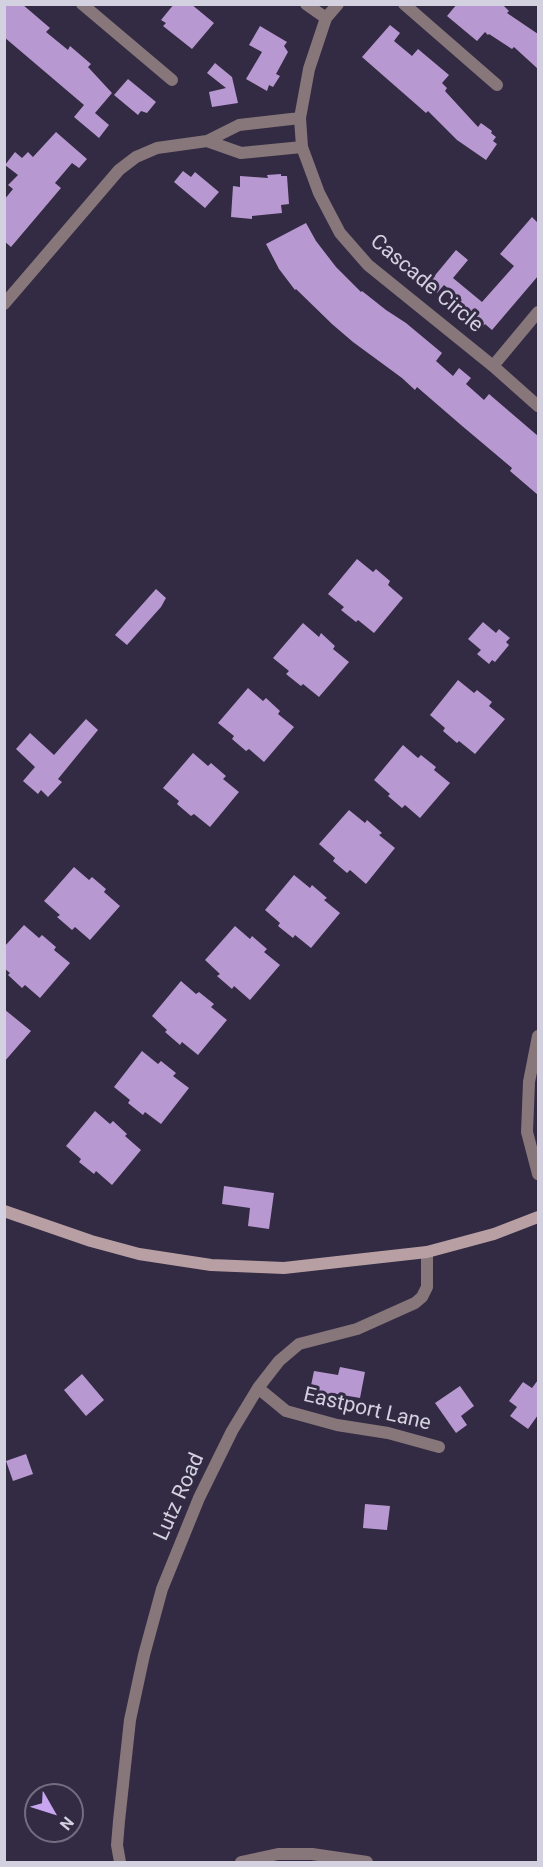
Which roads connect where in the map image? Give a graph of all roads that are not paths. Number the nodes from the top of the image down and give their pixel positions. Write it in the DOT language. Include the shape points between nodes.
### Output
graph roads {
  1 [pos="82,4"];
  2 [pos="306,4"];
  3 [pos="338,4"];
  4 [pos="404,4"];
  5 [pos="326,18"];
  6 [pos="172,80"];
  7 [pos="497,85"];
  8 [pos="300,118"];
  9 [pos="207,141"];
  10 [pos="302,147"];
  11 [pos="4,304"];
  12 [pos="538,312"];
  13 [pos="493,366"];
  14 [pos="538,406"];
  15 [pos="538,1036"];
  16 [pos="538,1174"];
  17 [pos="4,1210"];
  18 [pos="538,1217"];
  19 [pos="427,1252"];
  20 [pos="258,1388"];
  21 [pos="439,1447"];
  22 [pos="120,1863"];
  23 [pos="241,1863"];
  24 [pos="367,1863"];
  1 -- 6 [label="street"];
  2 -- 5 [label="street"];
  3 -- 5 [label="street, Cascade Circle"];
  4 -- 7 [label="street"];
  5 -- 8 [label="street, Cascade Circle" via="309,69"];
  8 -- 9 [label="street" via="239,125"];
  8 -- 10 [label="street, Cascade Circle"];
  9 -- 10 [label="street" via="241,153"];
  9 -- 11 [label="street" via="158,148 135,157 119,170"];
  10 -- 13 [label="street, Cascade Circle" via="319,193 340,233 368,265"];
  12 -- 13 [label="street"];
  13 -- 14 [label="street, Cascade Circle"];
  15 -- 16 [label="street" via="529,1082 527,1132"];
  17 -- 19 [label="main road" via="90,1241 139,1254 211,1265 284,1268"];
  18 -- 19 [label="main road"];
  19 -- 20 [label="street, Lutz Road" via="427,1287 415,1303 357,1329 299,1344 279,1361"];
  20 -- 21 [label="street, Eastport Lane" via="286,1411"];
  20 -- 22 [label="street, Lutz Road" via="208,1479 162,1589 130,1720 117,1845"];
  23 -- 24 [label="street" via="278,1854 312,1854"];
}
